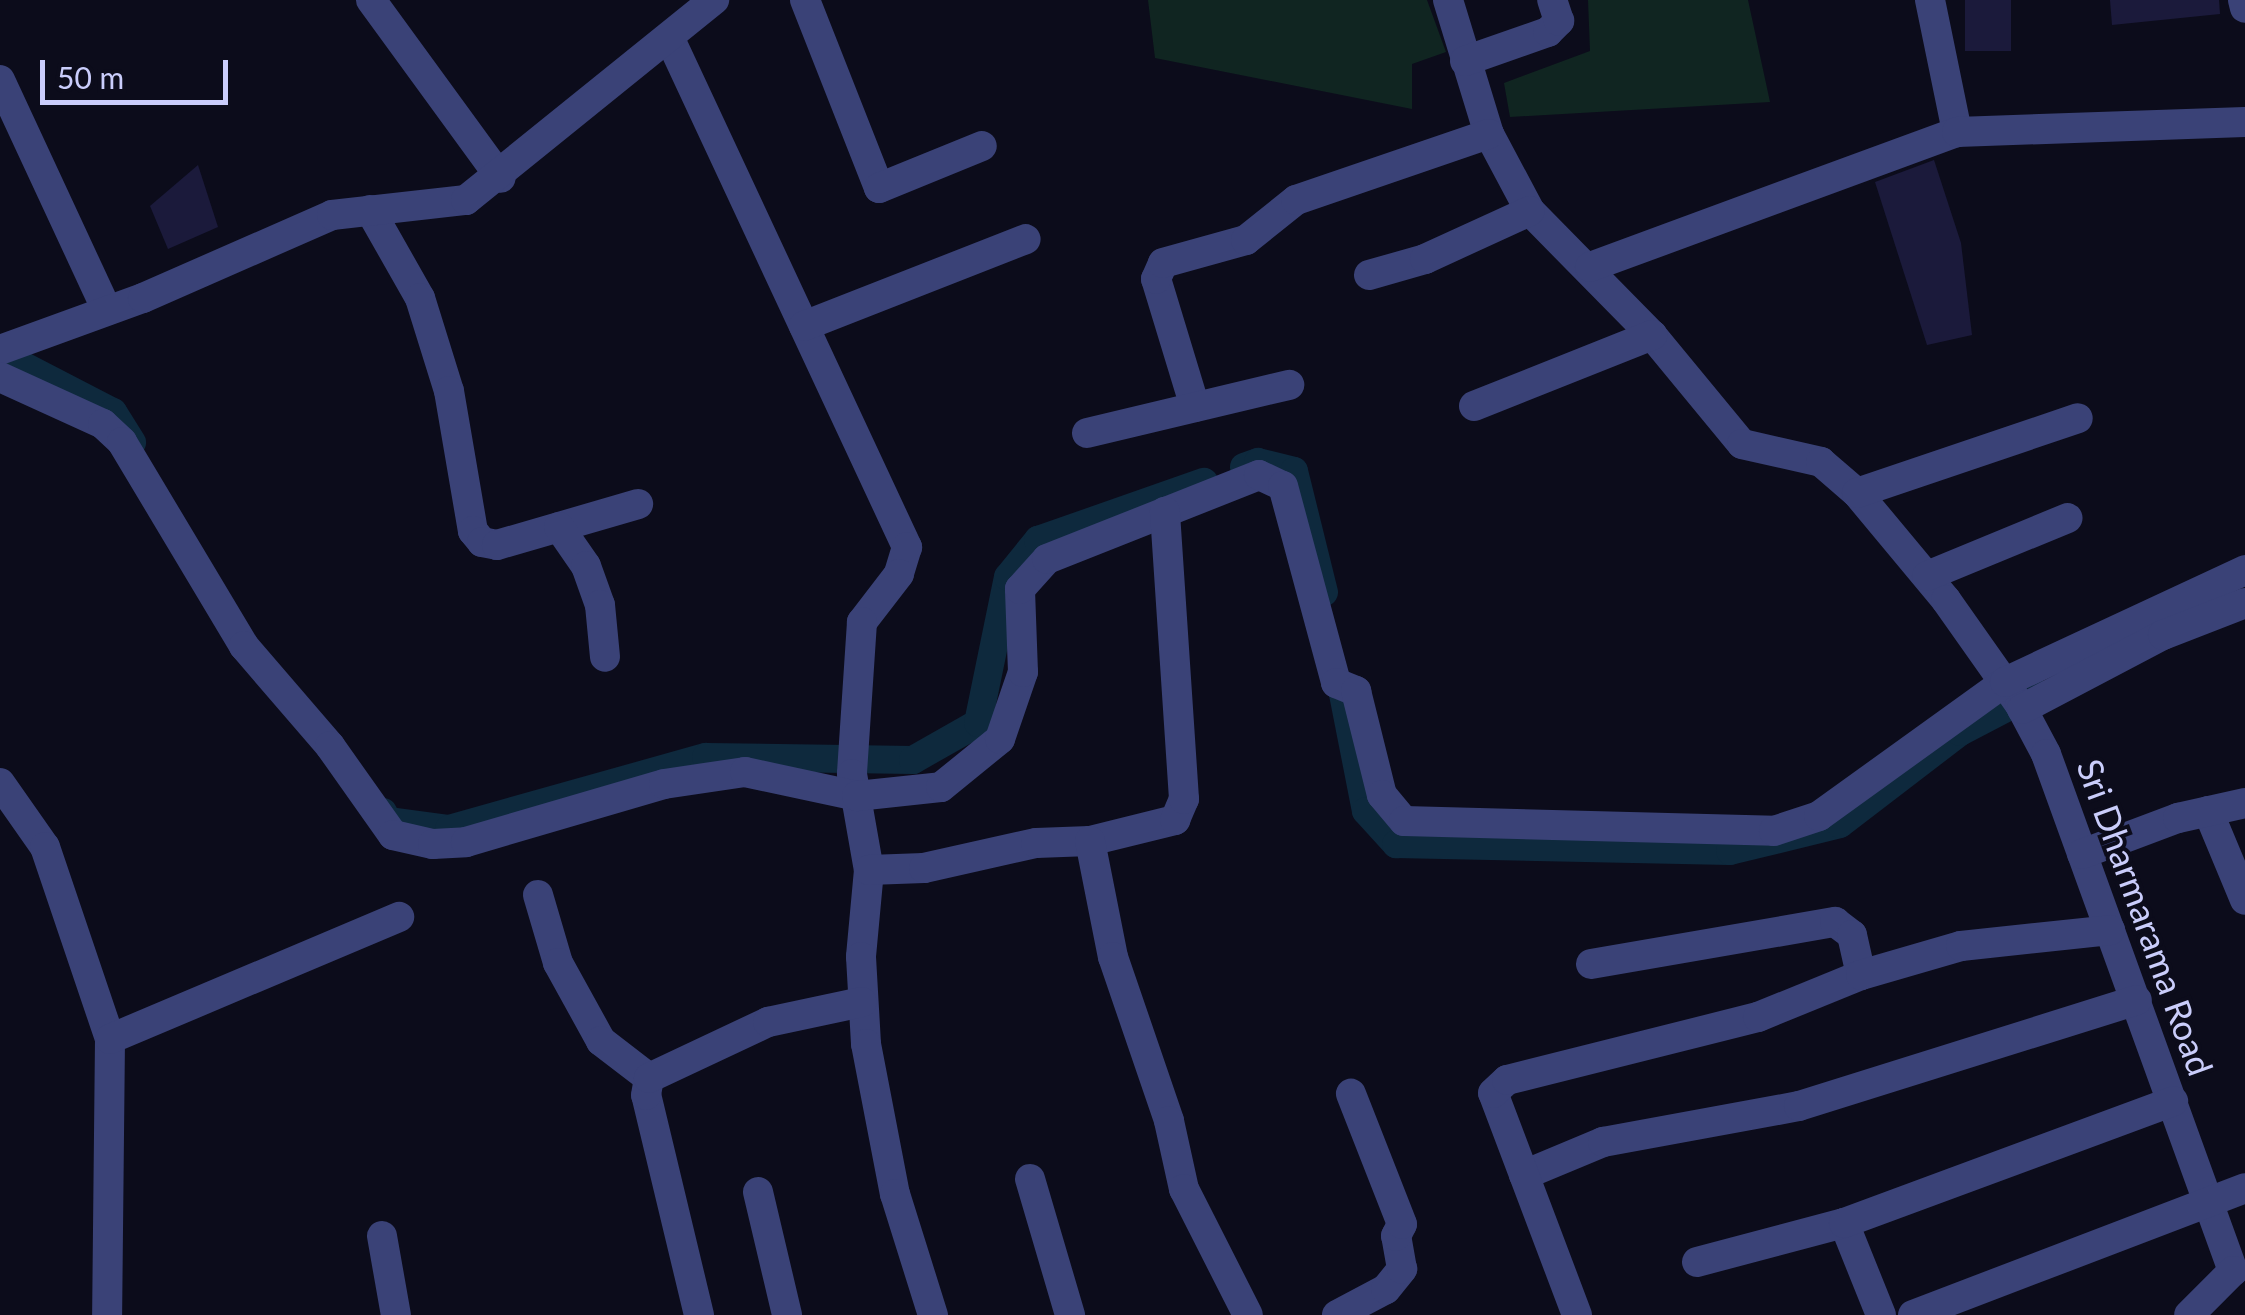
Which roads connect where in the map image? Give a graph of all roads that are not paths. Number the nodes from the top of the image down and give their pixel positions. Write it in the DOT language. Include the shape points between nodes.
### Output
graph roads {
  1 [pos="371,0"];
  2 [pos="714,0"];
  3 [pos="805,0"];
  4 [pos="1448,0"];
  5 [pos="1552,0"];
  6 [pos="1930,0"];
  7 [pos="2243,0"];
  8 [pos="2245,8"];
  9 [pos="670,39"];
  10 [pos="1466,61"];
  11 [pos="0,80"];
  12 [pos="2245,122"];
  13 [pos="1956,132"];
  14 [pos="1489,134"];
  15 [pos="982,146"];
  16 [pos="501,178"];
  17 [pos="370,210"];
  18 [pos="1530,211"];
  19 [pos="1026,240"];
  20 [pos="1590,267"];
  21 [pos="1369,274"];
  22 [pos="107,310"];
  23 [pos="804,326"];
  24 [pos="1652,335"];
  25 [pos="0,350"];
  26 [pos="0,376"];
  27 [pos="1289,385"];
  28 [pos="1474,406"];
  29 [pos="1194,407"];
  30 [pos="2078,418"];
  31 [pos="1087,433"];
  32 [pos="1858,494"];
  33 [pos="638,504"];
  34 [pos="1165,512"];
  35 [pos="2068,518"];
  36 [pos="559,527"];
  37 [pos="2245,570"];
  38 [pos="1927,576"];
  39 [pos="2245,603"];
  40 [pos="604,657"];
  41 [pos="2014,697"];
  42 [pos="0,783"];
  43 [pos="854,785"];
  44 [pos="2245,803"];
  45 [pos="2208,811"];
  46 [pos="1090,841"];
  47 [pos="2082,854"];
  48 [pos="868,870"];
  49 [pos="538,895"];
  50 [pos="2245,900"];
  51 [pos="398,917"];
  52 [pos="2110,930"];
  53 [pos="1591,964"];
  54 [pos="1861,976"];
  55 [pos="2137,1000"];
  56 [pos="862,1002"];
  57 [pos="110,1039"];
  58 [pos="649,1078"];
  59 [pos="1351,1094"];
  60 [pos="2173,1101"];
  61 [pos="1524,1175"];
  62 [pos="1030,1179"];
  63 [pos="2245,1188"];
  64 [pos="758,1192"];
  65 [pos="2207,1198"];
  66 [pos="1844,1223"];
  67 [pos="382,1236"];
  68 [pos="1697,1262"];
  69 [pos="107,1315"];
  70 [pos="396,1315"];
  71 [pos="699,1315"];
  72 [pos="788,1315"];
  73 [pos="933,1315"];
  74 [pos="1070,1315"];
  75 [pos="1248,1315"];
  76 [pos="1337,1315"];
  77 [pos="1577,1315"];
  78 [pos="1881,1315"];
  79 [pos="1912,1315"];
  80 [pos="2188,1315"];
  1 -- 16 [label="street"];
  2 -- 9 [label="street"];
  3 -- 15 [label="street" via="880,188"];
  4 -- 10 [label="street, Sri Dharmarama Road"];
  5 -- 10 [label="street" via="1558,21 1548,32"];
  6 -- 13 [label="street"];
  7 -- 8 [label="street"];
  9 -- 16 [label="street"];
  9 -- 23 [label="street"];
  10 -- 14 [label="street, Sri Dharmarama Road"];
  11 -- 22 [label="street"];
  12 -- 13 [label="street"];
  13 -- 20 [label="street"];
  14 -- 18 [label="street, Sri Dharmarama Road"];
  14 -- 29 [label="street" via="1296,200 1246,240 1163,263 1156,279"];
  16 -- 17 [label="street" via="466,200"];
  17 -- 22 [label="street" via="332,216"];
  17 -- 36 [label="street" via="420,298 449,390 473,531 497,546"];
  18 -- 20 [label="street, Sri Dharmarama Road"];
  18 -- 21 [label="street" via="1425,259"];
  19 -- 23 [label="street"];
  20 -- 24 [label="street, Sri Dharmarama Road"];
  22 -- 25 [label="street"];
  23 -- 43 [label="street" via="907,547 900,574 862,622"];
  24 -- 28 [label="street"];
  24 -- 32 [label="street, Sri Dharmarama Road" via="1742,444 1821,462"];
  26 -- 43 [label="street" via="103,424 122,442 244,646 330,746 394,835 433,844 466,842 664,784 745,772"];
  27 -- 29 [label="street"];
  29 -- 31 [label="street"];
  30 -- 32 [label="street"];
  32 -- 38 [label="street, Sri Dharmarama Road"];
  33 -- 36 [label="street"];
  34 -- 41 [label="street" via="1259,475 1283,486 1382,796 1404,821 1774,830 1819,816"];
  34 -- 43 [label="street" via="1046,560 1020,588 1023,672 1000,739 941,787"];
  34 -- 46 [label="street" via="1184,799 1175,820"];
  35 -- 38 [label="street"];
  36 -- 40 [label="street" via="596,592"];
  37 -- 41 [label="street"];
  38 -- 41 [label="street, Sri Dharmarama Road"];
  39 -- 41 [label="street"];
  41 -- 47 [label="street, Sri Dharmarama Road" via="2046,754"];
  42 -- 57 [label="street" via="44,847"];
  43 -- 48 [label="street"];
  44 -- 45 [label="street"];
  45 -- 47 [label="street"];
  45 -- 50 [label="street"];
  46 -- 48 [label="street" via="1036,842 924,868"];
  46 -- 75 [label="street" via="1113,957 1169,1121 1184,1188"];
  47 -- 52 [label="street, Sri Dharmarama Road"];
  48 -- 56 [label="street"];
  49 -- 58 [label="street" via="558,962 601,1040"];
  51 -- 57 [label="street"];
  52 -- 54 [label="street" via="1961,946"];
  52 -- 55 [label="street, Sri Dharmarama Road"];
  53 -- 54 [label="street" via="1836,922 1852,936"];
  54 -- 61 [label="street" via="1758,1017 1507,1080 1492,1093"];
  55 -- 60 [label="street, Sri Dharmarama Road"];
  55 -- 61 [label="street" via="1799,1106 1603,1142"];
  56 -- 58 [label="street" via="768,1022"];
  56 -- 73 [label="street" via="894,1194"];
  57 -- 69 [label="street"];
  58 -- 71 [label="street" via="646,1096"];
  59 -- 76 [label="street" via="1402,1224 1396,1236 1402,1269 1386,1289"];
  60 -- 65 [label="street, Sri Dharmarama Road"];
  60 -- 66 [label="street"];
  61 -- 77 [label="street"];
  62 -- 74 [label="street"];
  63 -- 65 [label="street"];
  64 -- 72 [label="street"];
  65 -- 79 [label="street"];
  65 -- 80 [label="street, Sri Dharmarama Road" via="2233,1271"];
  66 -- 68 [label="street"];
  66 -- 78 [label="street"];
  67 -- 70 [label="street"];
}
